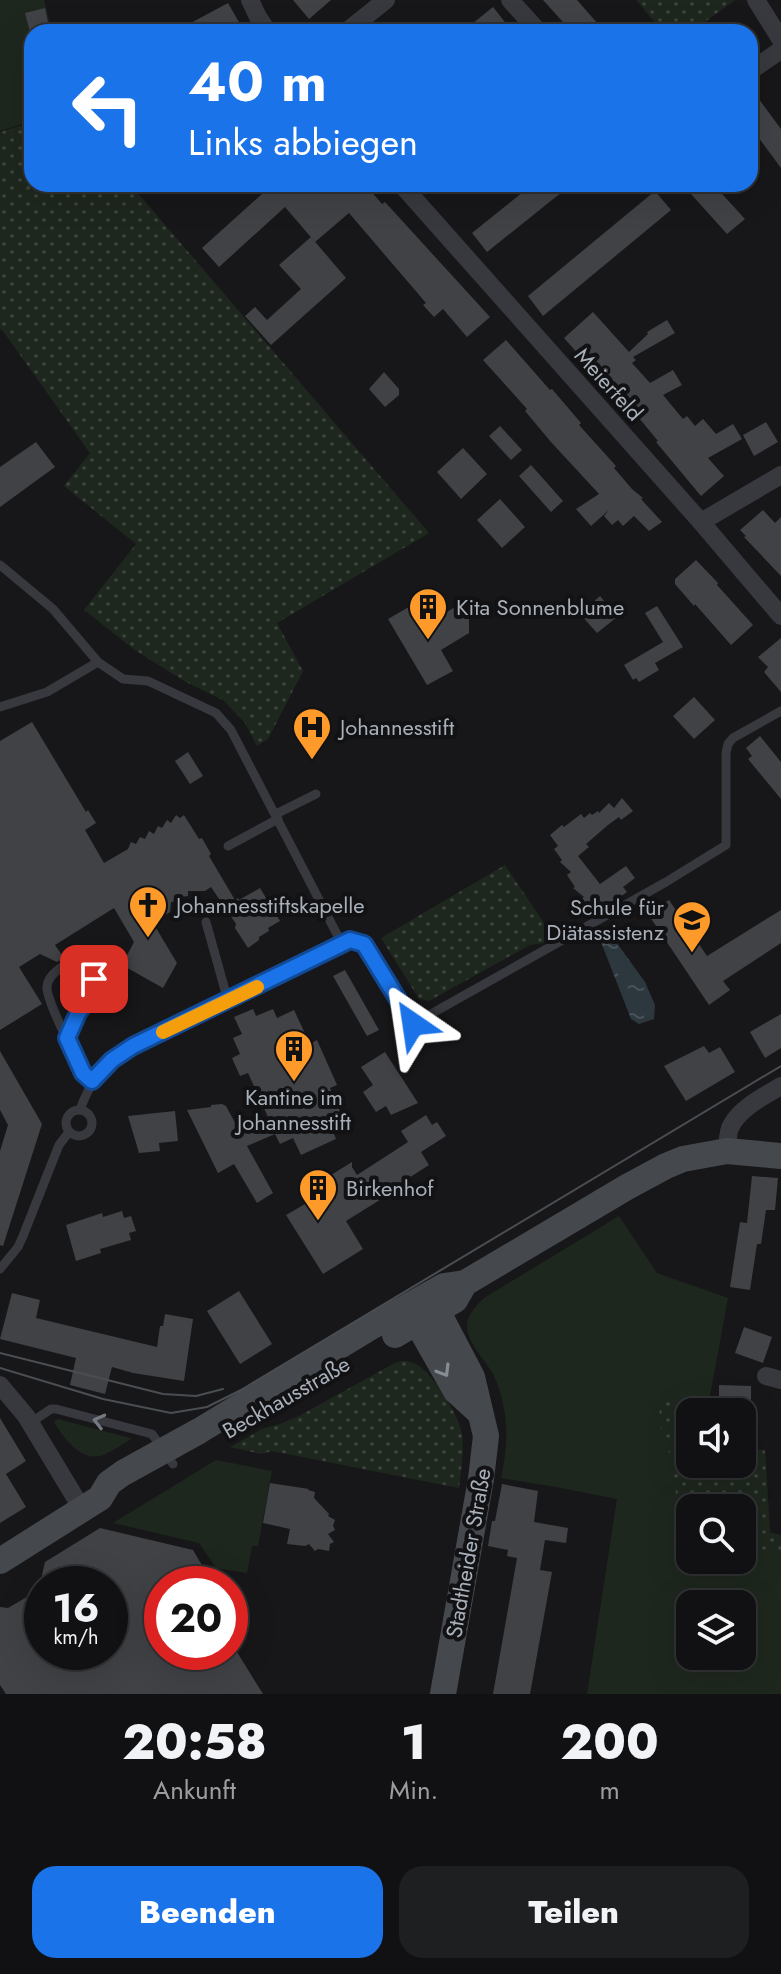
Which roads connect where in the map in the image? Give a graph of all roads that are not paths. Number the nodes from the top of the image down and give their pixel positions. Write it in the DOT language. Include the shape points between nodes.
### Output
graph roads {
  1 [pos="250,0"];
  2 [pos="386,0"];
  3 [pos="510,0"];
  4 [pos="756,0"];
  5 [pos="263,24"];
  6 [pos="356,24"];
  7 [pos="532,24"];
  8 [pos="781,40"];
  9 [pos="781,50"];
  10 [pos="758,66"];
  11 [pos="408,192"];
  12 [pos="781,475"];
  13 [pos="701,522"];
  14 [pos="0,565"];
  15 [pos="781,616"];
  16 [pos="98,662"];
  17 [pos="0,707"];
  18 [pos="781,711"];
  19 [pos="316,794"];
  20 [pos="277,816"];
  21 [pos="228,846"];
  22 [pos="206,922"];
  23 [pos="342,944"];
  24 [pos="228,1001"];
  25 [pos="67,1038"];
  26 [pos="92,1081"];
  27 [pos="781,1086"];
  28 [pos="80,1110"];
  29 [pos="69,1132"];
  30 [pos="727,1151"];
  31 [pos="781,1156"];
  32 [pos="0,1269"];
  33 [pos="422,1309"];
  34 [pos="0,1385"];
  35 [pos="30,1423"];
  36 [pos="168,1457"];
  37 [pos="91,1503"];
  38 [pos="0,1561"];
  39 [pos="443,1694"];
  1 -- 5 [label="street"];
  2 -- 6 [label="street"];
  3 -- 7 [label="street"];
  4 -- 8 [label="street"];
  9 -- 10 [label="street"];
  11 -- 13 [label="street, Meierfeld"];
  12 -- 13 [label="street"];
  13 -- 15 [label="street, Meierfeld"];
  14 -- 16 [label="lane" via="53,609"];
  16 -- 17 [label="lane" via="47,692"];
  16 -- 20 [label="lane" via="123,679 148,681 216,713 231,730"];
  18 -- 23 [label="lane" via="728,744 726,845 413,1024 364,944"];
  19 -- 20 [label="lane"];
  20 -- 21 [label="lane"];
  20 -- 23 [label="lane"];
  22 -- 24 [label="lane"];
  23 -- 24 [label="lane"];
  24 -- 26 [label="lane" via="123,1053"];
  25 -- 25 [label="lane" via="96,985 73,964 56,972 46,987"];
  25 -- 26 [label="lane"];
  26 -- 28 [label="lane"];
  27 -- 30 [label="street" via="732,1124"];
  28 -- 29 [label="lane" via="66,1119"];
  28 -- 29 [label="lane" via="91,1117 89,1133"];
  29 -- 32 [label="lane" via="18,1247"];
  30 -- 31 [label="main road, Beckhausstraße"];
  30 -- 33 [label="main road, Beckhausstraße" via="683,1159 646,1176 465,1283 455,1300"];
  33 -- 36 [label="main road, Beckhausstraße"];
  33 -- 39 [label="main road, Stadtheider Straße" via="456,1391 480,1413 486,1436"];
  34 -- 35 [label="street"];
  36 -- 35 [label="lane, one-way" via="152,1434 56,1409"];
  35 -- 37 [label="street"];
  36 -- 37 [label="main road, Beckhausstraße" via="116,1497"];
  37 -- 38 [label="main road, Beckhausstraße"];
}
